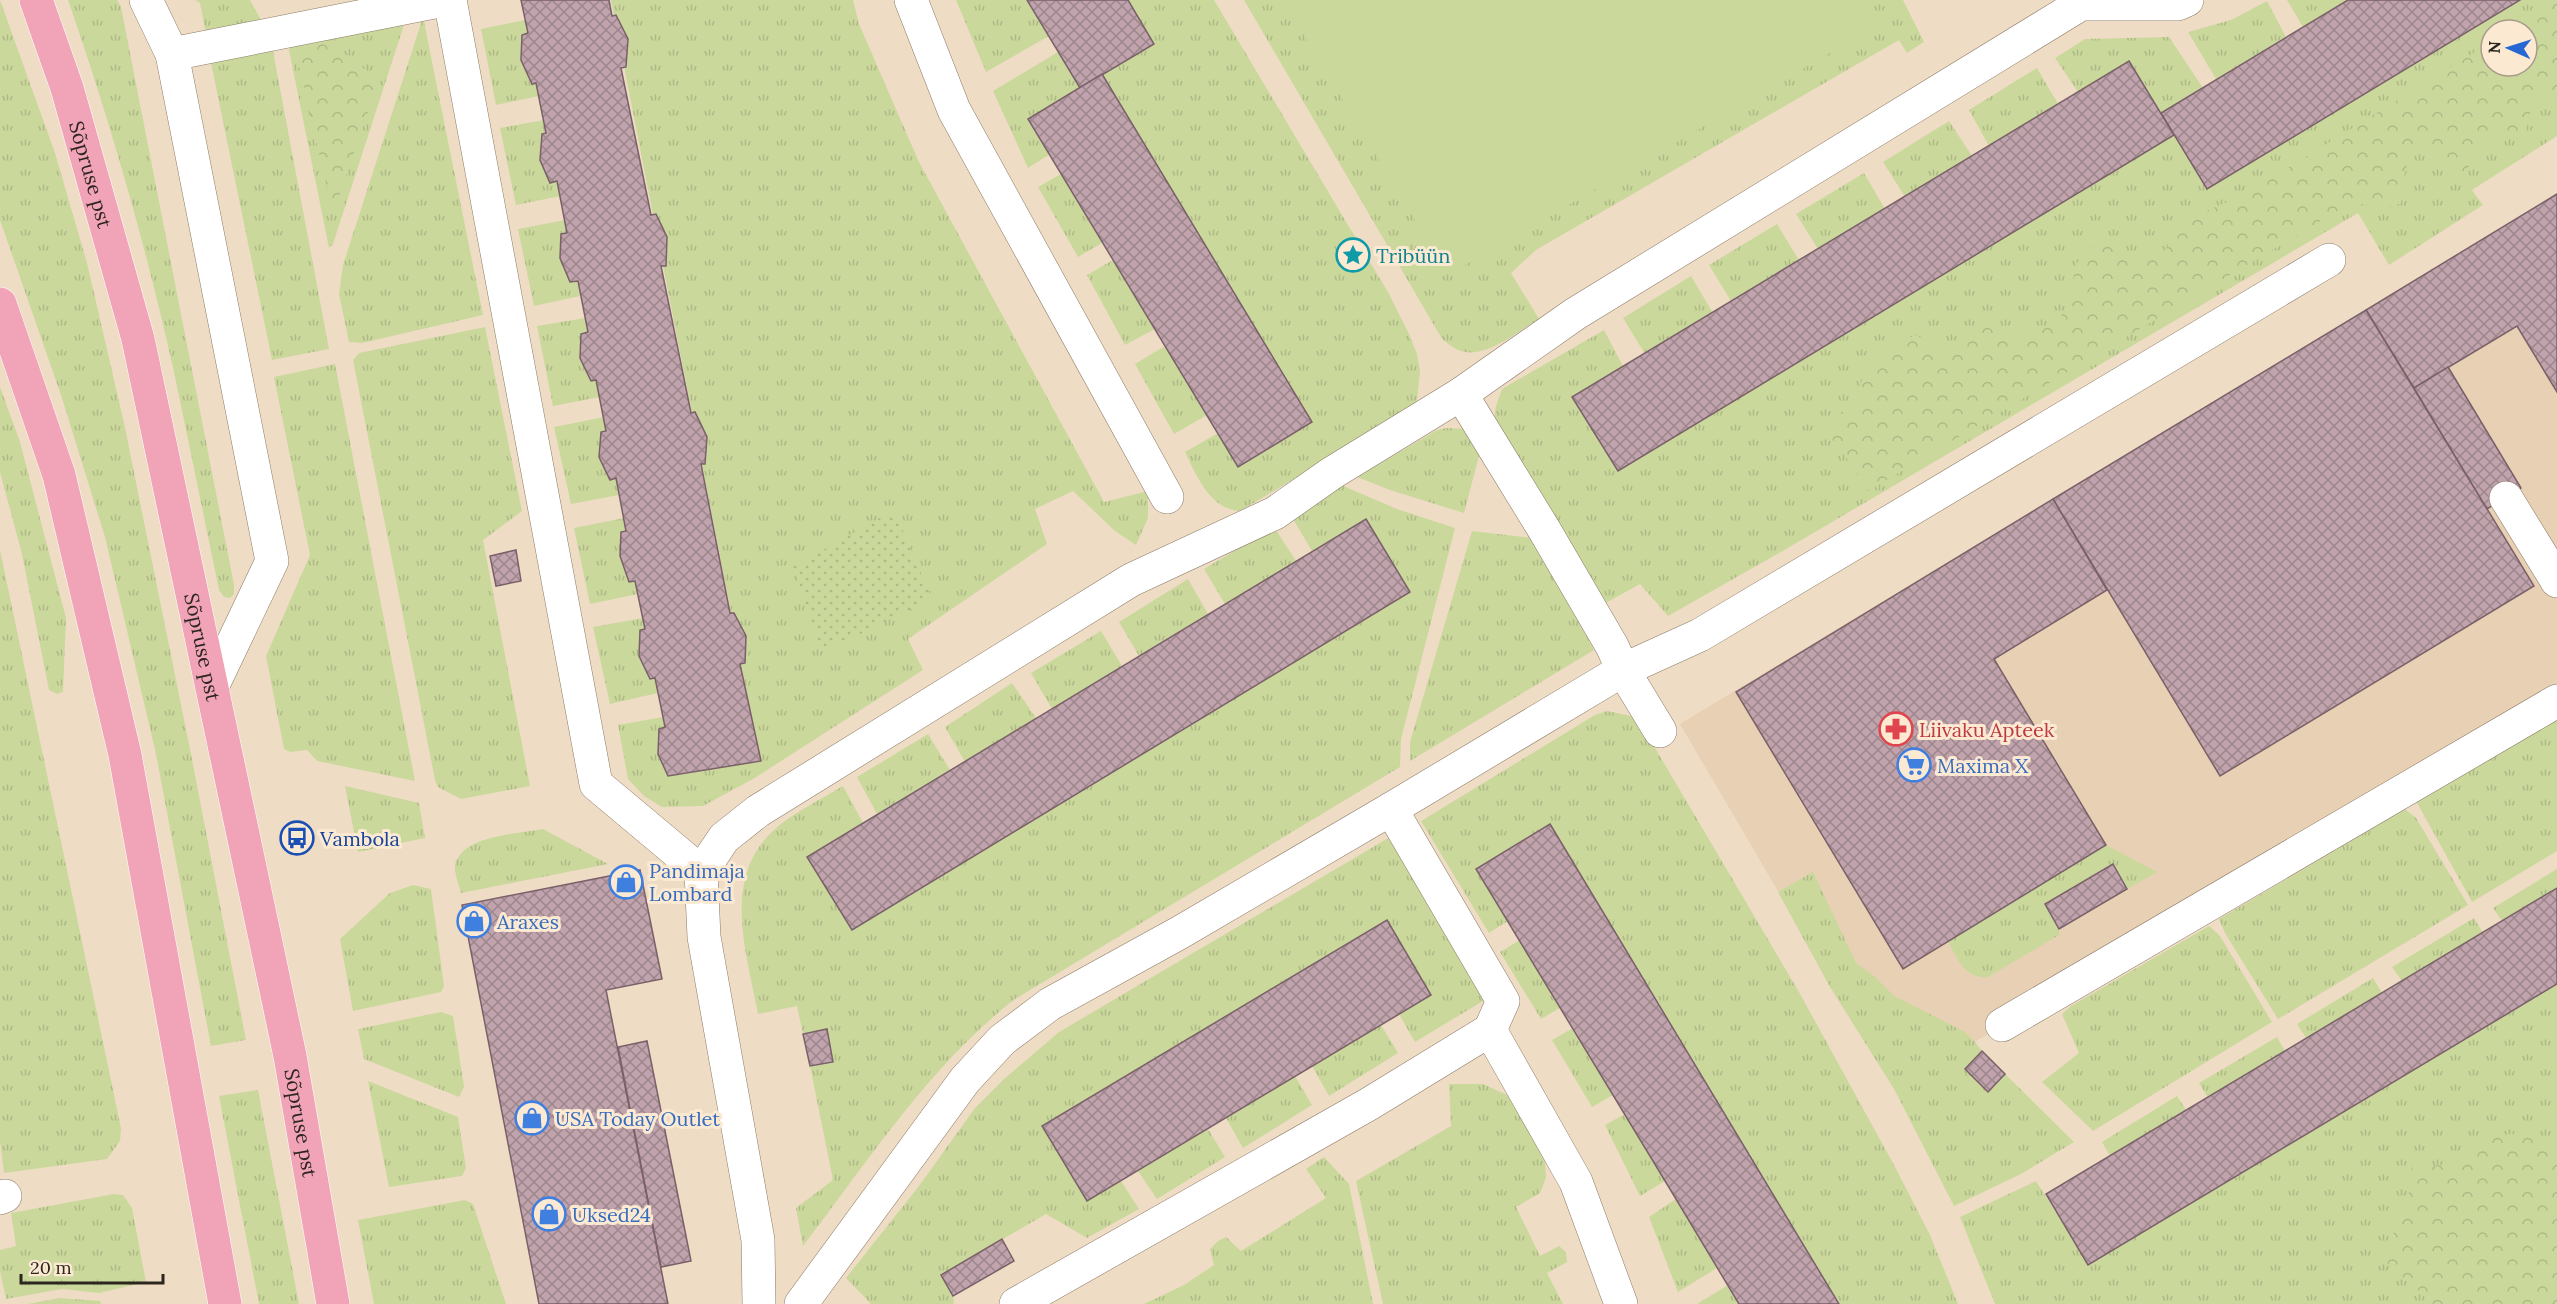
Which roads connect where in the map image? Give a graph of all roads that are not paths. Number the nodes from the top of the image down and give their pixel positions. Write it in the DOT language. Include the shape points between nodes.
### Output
graph roads {
  1 [pos="36,0"];
  2 [pos="146,0"];
  3 [pos="444,0"];
  4 [pos="450,0"];
  5 [pos="911,0"];
  6 [pos="2187,0"];
  7 [pos="172,54"];
  8 [pos="2328,260"];
  9 [pos="0,304"];
  10 [pos="1461,394"];
  11 [pos="1167,497"];
  12 [pos="2506,498"];
  13 [pos="2557,581"];
  14 [pos="1623,670"];
  15 [pos="212,687"];
  16 [pos="2557,701"];
  17 [pos="1660,731"];
  18 [pos="1391,809"];
  19 [pos="701,872"];
  20 [pos="2002,1025"];
  21 [pos="1490,1030"];
  22 [pos="225,1304"];
  23 [pos="333,1304"];
  24 [pos="759,1304"];
  25 [pos="801,1304"];
  26 [pos="1016,1304"];
  27 [pos="1621,1304"];
  1 -- 15 [label="main road, Sõpruse pst" via="68,88 138,339"];
  2 -- 7 [label="street"];
  3 -- 7 [label="street"];
  4 -- 19 [label="street" via="596,784"];
  5 -- 11 [label="street" via="954,110"];
  6 -- 10 [label="street" via="2178,4 2081,4 1575,314"];
  7 -- 15 [label="street" via="272,561"];
  8 -- 14 [label="street" via="1700,635"];
  9 -- 22 [label="main road" via="59,476 125,755"];
  10 -- 14 [label="street" via="1545,531"];
  10 -- 19 [label="street" via="1275,513 1131,580 758,812 724,838"];
  12 -- 13 [label="street"];
  14 -- 17 [label="street"];
  14 -- 18 [label="street"];
  15 -- 23 [label="main road, Sõpruse pst" via="296,1089"];
  16 -- 20 [label="street"];
  18 -- 21 [label="street" via="1503,1001"];
  18 -- 25 [label="street" via="1050,1004 1002,1040 965,1080"];
  19 -- 24 [label="street" via="704,937 758,1240"];
  21 -- 26 [label="street" via="1369,1104"];
  21 -- 27 [label="street" via="1576,1182"];
}
